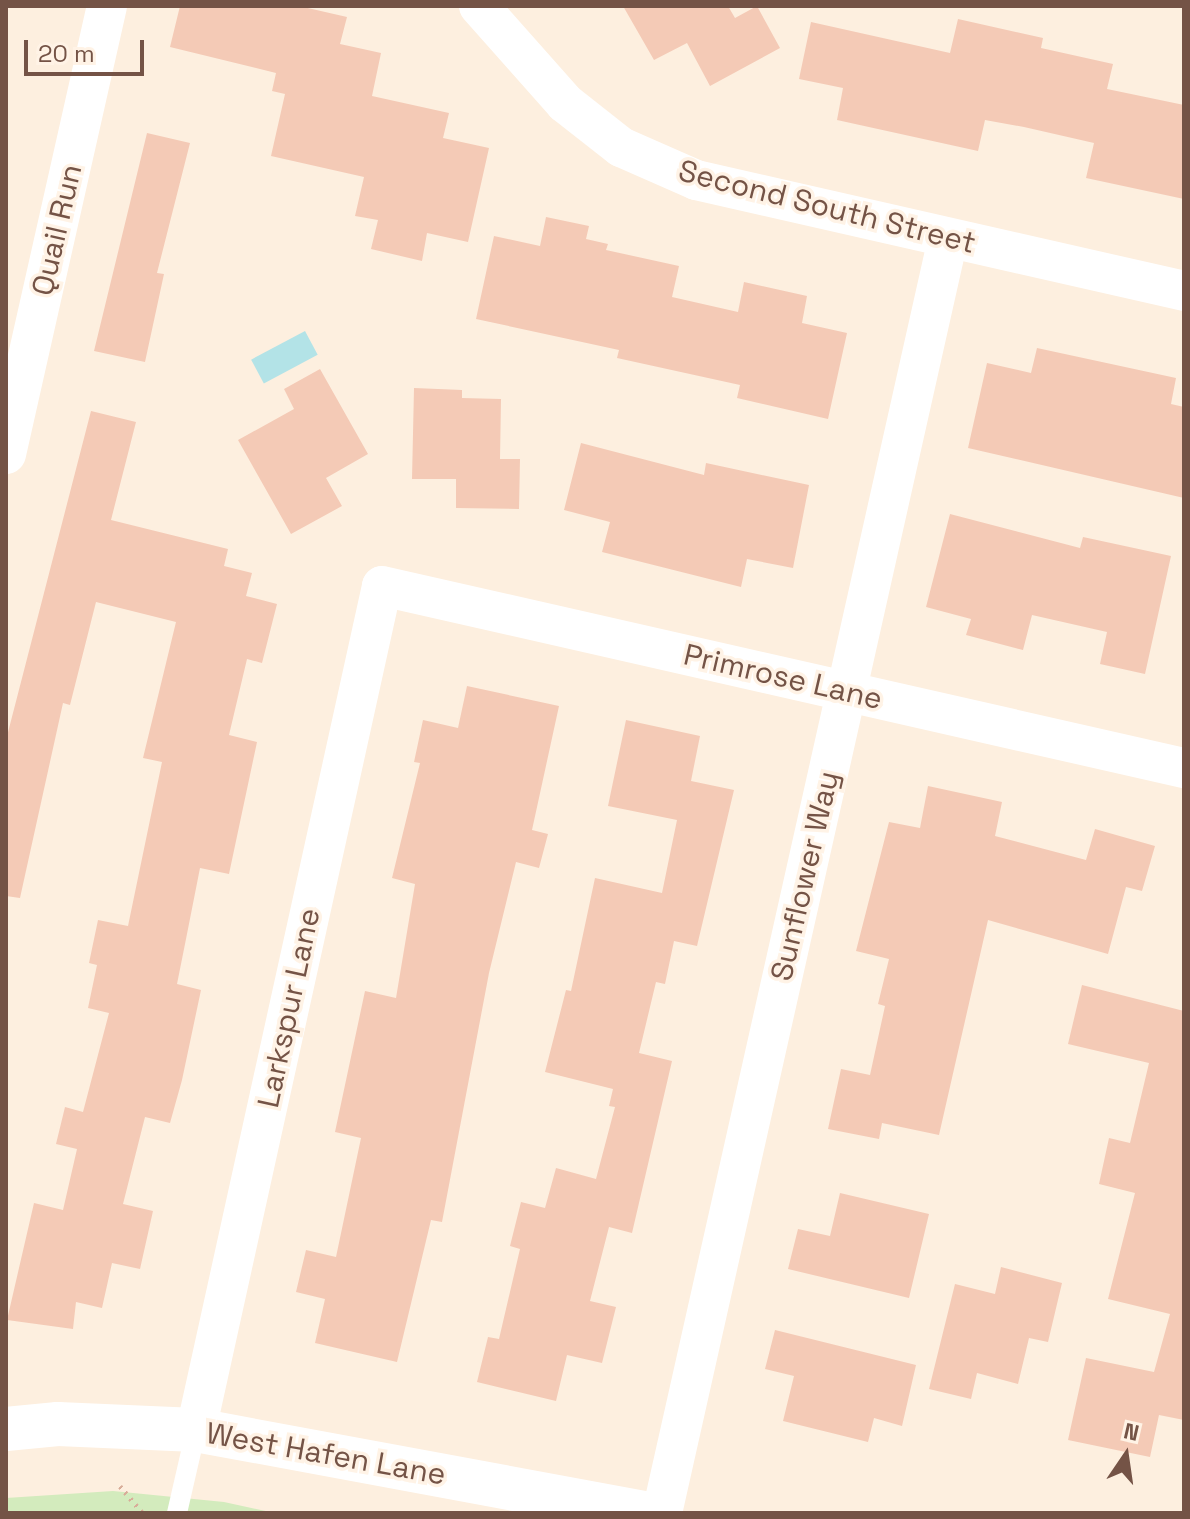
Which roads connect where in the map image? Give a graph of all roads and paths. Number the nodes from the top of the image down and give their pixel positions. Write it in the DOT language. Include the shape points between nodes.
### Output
graph roads {
  1 [pos="107,6"];
  2 [pos="479,6"];
  3 [pos="948,239"];
  4 [pos="1184,291"];
  5 [pos="6,454"];
  6 [pos="382,586"];
  7 [pos="846,692"];
  8 [pos="1184,768"];
  9 [pos="6,1429"];
  10 [pos="196,1430"];
  11 [pos="120,1486"];
  12 [pos="143,1513"];
  13 [pos="177,1513"];
  14 [pos="643,1513"];
  15 [pos="662,1513"];
  1 -- 5 [label="street, Quail Run"];
  2 -- 3 [label="street, Second South Street" via="565,103 621,147 696,180"];
  3 -- 4 [label="street, Second South Street"];
  3 -- 7 [label="street, Sunflower Way"];
  6 -- 7 [label="street, Primrose Lane"];
  6 -- 10 [label="street, Larkspur Lane"];
  7 -- 8 [label="street, Primrose Lane"];
  7 -- 15 [label="street, Sunflower Way"];
  9 -- 10 [label="main road, West Hafen Lane" via="71,1424"];
  10 -- 13 [label="lane"];
  10 -- 14 [label="main road, West Hafen Lane"];
  11 -- 12 [label="path"];
}
